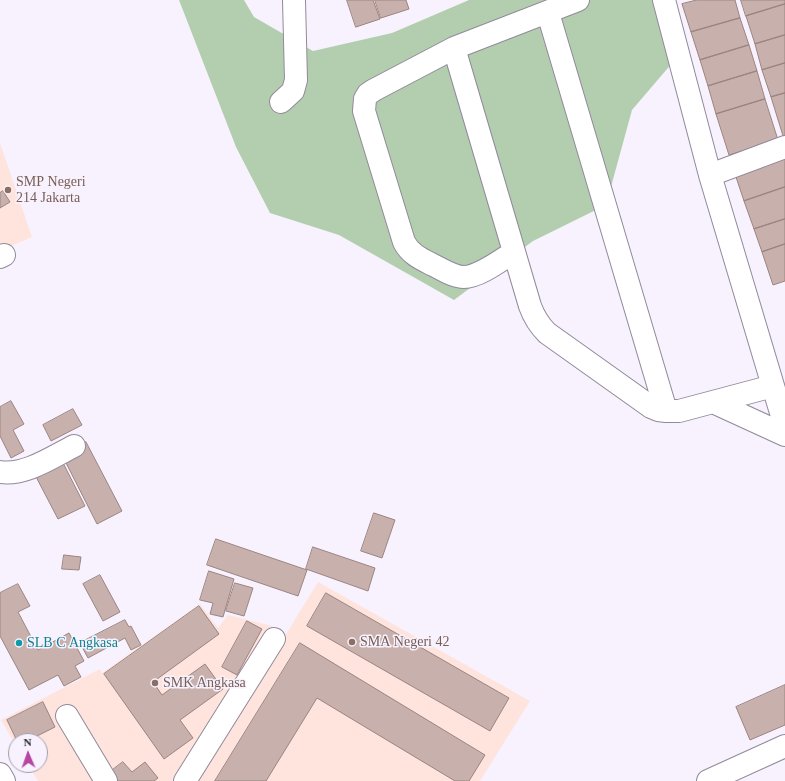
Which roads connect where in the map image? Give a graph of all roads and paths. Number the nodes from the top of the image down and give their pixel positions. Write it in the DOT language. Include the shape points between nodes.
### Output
graph roads {
  1 [pos="294,0"];
  2 [pos="578,0"];
  3 [pos="664,0"];
  4 [pos="548,12"];
  5 [pos="454,48"];
  6 [pos="281,102"];
  7 [pos="785,147"];
  8 [pos="710,175"];
  9 [pos="514,252"];
  10 [pos="772,386"];
  11 [pos="713,402"];
  12 [pos="666,411"];
  13 [pos="785,426"];
  14 [pos="785,435"];
  15 [pos="74,446"];
  16 [pos="0,472"];
  17 [pos="274,639"];
  18 [pos="67,716"];
  19 [pos="785,746"];
  20 [pos="0,774"];
  21 [pos="719,778"];
  22 [pos="4,781"];
  23 [pos="106,781"];
  24 [pos="185,781"];
  1 -- 6 [label="street" via="296,80 293,91"];
  2 -- 4 [label="street"];
  3 -- 8 [label="street"];
  4 -- 5 [label="street"];
  4 -- 12 [label="street"];
  5 -- 9 [label="street"];
  5 -- 9 [label="street" via="368,94 364,111 404,242 413,253 448,272 464,277 481,272"];
  7 -- 8 [label="street"];
  8 -- 10 [label="street"];
  9 -- 12 [label="street" via="533,314 540,326 651,407"];
  10 -- 11 [label="street"];
  10 -- 13 [label="street"];
  11 -- 12 [label="street" via="679,411"];
  11 -- 14 [label="street"];
  15 -- 16 [label="street" via="23,470 12,473"];
  17 -- 24 [label="street"];
  18 -- 23 [label="street"];
  19 -- 21 [label="street"];
  20 -- 22 [label="street"];
}
